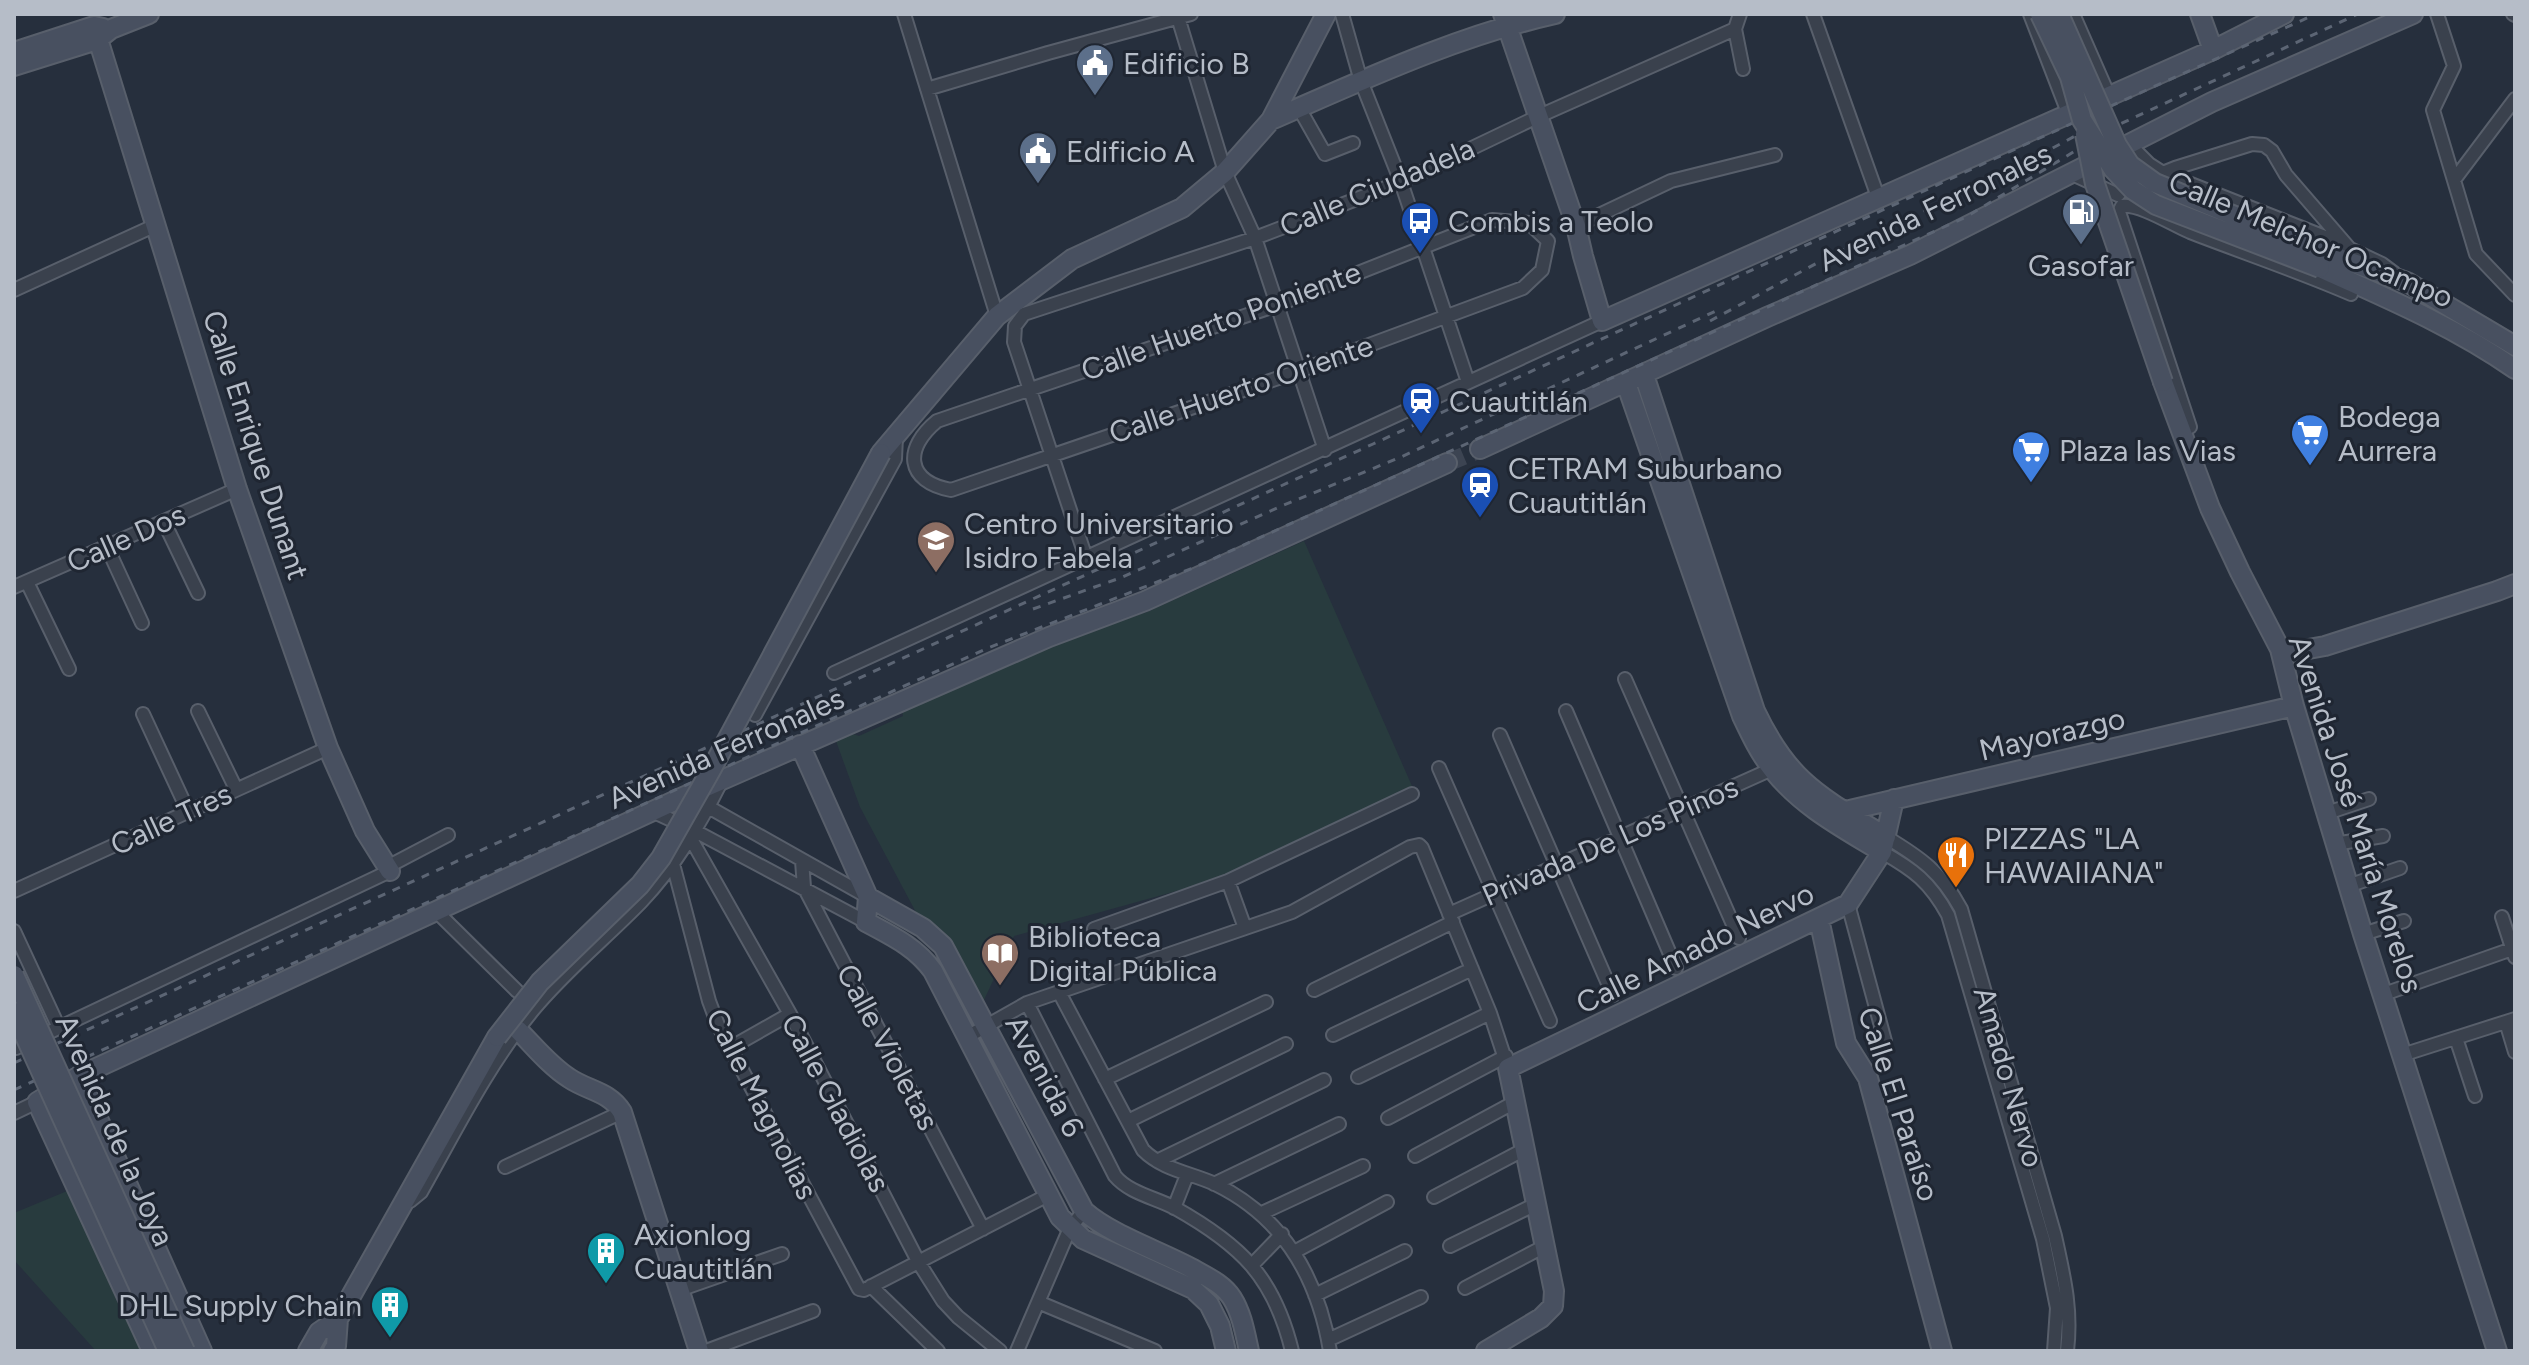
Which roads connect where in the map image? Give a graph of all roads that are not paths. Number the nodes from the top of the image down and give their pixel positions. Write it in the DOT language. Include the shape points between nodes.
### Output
graph roads {
  1 [pos="149,14"];
  2 [pos="904,14"];
  3 [pos="1326,14"];
  4 [pos="1342,14"];
  5 [pos="1555,14"];
  6 [pos="1740,14"];
  7 [pos="1813,14"];
  8 [pos="2030,14"];
  9 [pos="2040,14"];
  10 [pos="2059,14"];
  11 [pos="2073,14"];
  12 [pos="2200,14"];
  13 [pos="2284,14"];
  14 [pos="2413,14"];
  15 [pos="2437,14"];
  16 [pos="1182,15"];
  17 [pos="1504,20"];
  18 [pos="1735,29"];
  19 [pos="101,32"];
  20 [pos="2213,50"];
  21 [pos="20,55"];
  22 [pos="1743,69"];
  23 [pos="14,73"];
  24 [pos="1361,81"];
  25 [pos="927,89"];
  26 [pos="2109,96"];
  27 [pos="2515,99"];
  28 [pos="1299,108"];
  29 [pos="1537,117"];
  30 [pos="2076,117"];
  31 [pos="1271,120"];
  32 [pos="1353,143"];
  33 [pos="2129,144"];
  34 [pos="1775,155"];
  35 [pos="1225,172"];
  36 [pos="2070,173"];
  37 [pos="2163,173"];
  38 [pos="2454,180"];
  39 [pos="1401,182"];
  40 [pos="1878,197"];
  41 [pos="156,225"];
  42 [pos="1576,226"];
  43 [pos="1255,238"];
  44 [pos="1548,241"];
  45 [pos="1422,248"];
  46 [pos="2349,248"];
  47 [pos="2321,260"];
  48 [pos="2407,282"];
  49 [pos="14,290"];
  50 [pos="2351,294"];
  51 [pos="2515,295"];
  52 [pos="1277,305"];
  53 [pos="997,316"];
  54 [pos="1446,316"];
  55 [pos="1602,321"];
  56 [pos="2513,340"];
  57 [pos="2515,369"];
  58 [pos="1299,371"];
  59 [pos="1644,375"];
  60 [pos="1468,382"];
  61 [pos="1626,383"];
  62 [pos="1029,389"];
  63 [pos="2190,427"];
  64 [pos="896,437"];
  65 [pos="1480,449"];
  66 [pos="1325,450"];
  67 [pos="1052,455"];
  68 [pos="1447,463"];
  69 [pos="914,465"];
  70 [pos="1671,486"];
  71 [pos="237,489"];
  72 [pos="164,522"];
  73 [pos="107,547"];
  74 [pos="1086,558"];
  75 [pos="27,582"];
  76 [pos="2515,584"];
  77 [pos="14,587"];
  78 [pos="198,593"];
  79 [pos="142,623"];
  80 [pos="2280,649"];
  81 [pos="1730,659"];
  82 [pos="69,669"];
  83 [pos="834,673"];
  84 [pos="1625,679"];
  85 [pos="2294,706"];
  86 [pos="198,711"];
  87 [pos="1566,711"];
  88 [pos="143,714"];
  89 [pos="755,715"];
  90 [pos="1500,735"];
  91 [pos="800,745"];
  92 [pos="328,748"];
  93 [pos="1439,768"];
  94 [pos="1772,769"];
  95 [pos="717,775"];
  96 [pos="236,789"];
  97 [pos="1412,794"];
  98 [pos="683,797"];
  99 [pos="1894,799"];
  100 [pos="2369,799"];
  101 [pos="709,806"];
  102 [pos="1681,809"];
  103 [pos="188,811"];
  104 [pos="652,811"];
  105 [pos="1844,811"];
  106 [pos="2327,813"];
  107 [pos="1823,817"];
  108 [pos="448,835"];
  109 [pos="693,835"];
  110 [pos="2383,836"];
  111 [pos="1619,837"];
  112 [pos="1884,844"];
  113 [pos="2335,844"];
  114 [pos="802,861"];
  115 [pos="673,864"];
  116 [pos="1556,865"];
  117 [pos="2400,868"];
  118 [pos="389,869"];
  119 [pos="1228,881"];
  120 [pos="2348,886"];
  121 [pos="804,887"];
  122 [pos="14,891"];
  123 [pos="1494,894"];
  124 [pos="868,897"];
  125 [pos="1848,904"];
  126 [pos="436,911"];
  127 [pos="2502,917"];
  128 [pos="1451,918"];
  129 [pos="1819,919"];
  130 [pos="2404,921"];
  131 [pos="866,922"];
  132 [pos="1245,928"];
  133 [pos="1094,929"];
  134 [pos="14,931"];
  135 [pos="2363,934"];
  136 [pos="1739,938"];
  137 [pos="2513,953"];
  138 [pos="1676,968"];
  139 [pos="1472,969"];
  140 [pos="14,975"];
  141 [pos="1314,990"];
  142 [pos="517,991"];
  143 [pos="1059,992"];
  144 [pos="2384,994"];
  145 [pos="1613,995"];
  146 [pos="1266,1002"];
  147 [pos="1027,1003"];
  148 [pos="14,1012"];
  149 [pos="1490,1013"];
  150 [pos="790,1014"];
  151 [pos="1550,1021"];
  152 [pos="2510,1021"];
  153 [pos="987,1025"];
  154 [pos="59,1028"];
  155 [pos="518,1030"];
  156 [pos="1333,1035"];
  157 [pos="967,1037"];
  158 [pos="2456,1038"];
  159 [pos="1885,1041"];
  160 [pos="14,1044"];
  161 [pos="1286,1044"];
  162 [pos="730,1048"];
  163 [pos="2515,1052"];
  164 [pos="2402,1055"];
  165 [pos="1507,1062"];
  166 [pos="79,1076"];
  167 [pos="1358,1077"];
  168 [pos="1105,1079"];
  169 [pos="1324,1080"];
  170 [pos="2475,1096"];
  171 [pos="37,1102"];
  172 [pos="1515,1102"];
  173 [pos="622,1112"];
  174 [pos="14,1113"];
  175 [pos="1388,1118"];
  176 [pos="1128,1121"];
  177 [pos="1339,1124"];
  178 [pos="1525,1149"];
  179 [pos="1415,1156"];
  180 [pos="1157,1161"];
  181 [pos="1363,1166"];
  182 [pos="505,1167"];
  183 [pos="1187,1175"];
  184 [pos="1214,1184"];
  185 [pos="1048,1195"];
  186 [pos="1434,1197"];
  187 [pos="1387,1202"];
  188 [pos="1536,1204"];
  189 [pos="1174,1208"];
  190 [pos="401,1209"];
  191 [pos="1084,1211"];
  192 [pos="1262,1213"];
  193 [pos="1070,1228"];
  194 [pos="983,1229"];
  195 [pos="1282,1234"];
  196 [pos="1450,1246"];
  197 [pos="1545,1246"];
  198 [pos="1405,1251"];
  199 [pos="1294,1252"];
  200 [pos="782,1254"];
  201 [pos="1166,1254"];
  202 [pos="919,1263"];
  203 [pos="1252,1265"];
  204 [pos="1156,1273"];
  205 [pos="865,1288"];
  206 [pos="1465,1288"];
  207 [pos="679,1290"];
  208 [pos="1315,1295"];
  209 [pos="1421,1297"];
  210 [pos="1038,1302"];
  211 [pos="813,1311"];
  212 [pos="338,1319"];
  213 [pos="1329,1346"];
  214 [pos="152,1351"];
  215 [pos="168,1351"];
  216 [pos="185,1351"];
  217 [pos="202,1351"];
  218 [pos="308,1351"];
  219 [pos="333,1351"];
  220 [pos="699,1351"];
  221 [pos="706,1351"];
  222 [pos="938,1351"];
  223 [pos="1000,1351"];
  224 [pos="1017,1351"];
  225 [pos="1155,1351"];
  226 [pos="1226,1351"];
  227 [pos="1249,1351"];
  228 [pos="1292,1351"];
  229 [pos="1486,1351"];
  230 [pos="1942,1351"];
  231 [pos="2054,1351"];
  232 [pos="2067,1351"];
  233 [pos="2497,1351"];
  1 -- 19 [label="main road"];
  2 -- 25 [label="street"];
  3 -- 31 [label="main road"];
  4 -- 24 [label="street"];
  5 -- 17 [label="main road"];
  6 -- 18 [label="street"];
  7 -- 40 [label="street"];
  8 -- 30 [label="street"];
  9 -- 30 [label="main road, Calle Melchor Ocampo, bridge" via="2070,77"];
  10 -- 47 [label="main road, Calle Melchor Ocampo, bridge" via="2130,165 2155,183"];
  11 -- 26 [label="street"];
  12 -- 20 [label="main road"];
  13 -- 20 [label="main road, Avenida Ferronales"];
  14 -- 33 [label="main road, Avenida Ferronales"];
  15 -- 38 [label="street" via="2454,66 2433,110"];
  16 -- 25 [label="street"];
  16 -- 35 [label="street"];
  17 -- 24 [label="main road"];
  17 -- 29 [label="main road"];
  18 -- 22 [label="street"];
  18 -- 29 [label="street, Calle Ciudadela"];
  19 -- 21 [label="main road"];
  19 -- 41 [label="main road, Calle Enrique Dunant"];
  20 -- 26 [label="main road, Avenida Ferronales"];
  21 -- 23 [label="main road"];
  24 -- 28 [label="main road"];
  24 -- 39 [label="street"];
  25 -- 53 [label="street"];
  26 -- 30 [label="main road, Avenida Ferronales"];
  27 -- 38 [label="street"];
  28 -- 31 [label="main road"];
  28 -- 32 [label="street" via="1325,154"];
  29 -- 39 [label="street, Calle Ciudadela"];
  29 -- 42 [label="main road"];
  30 -- 40 [label="main road, Avenida Ferronales"];
  30 -- 47 [label="main road, Calle Melchor Ocampo, bridge" via="2113,169 2156,205"];
  30 -- 80 [label="main road, Avenida José María Morelos, bridge" via="2210,508"];
  31 -- 35 [label="main road"];
  33 -- 36 [label="main road, Avenida Ferronales"];
  33 -- 37 [label="street, Calle Melchor Ocampo"];
  34 -- 42 [label="street" via="1671,181"];
  35 -- 43 [label="street"];
  35 -- 53 [label="main road" via="1182,208 1072,259"];
  36 -- 37 [label="street" via="2118,195"];
  36 -- 59 [label="main road, Avenida Ferronales" via="1910,255"];
  37 -- 46 [label="street, Calle Melchor Ocampo"];
  37 -- 46 [label="street" via="2252,144 2264,145"];
  38 -- 51 [label="street" via="2476,254"];
  39 -- 43 [label="street, Calle Ciudadela"];
  39 -- 45 [label="street"];
  40 -- 55 [label="main road, Avenida Ferronales"];
  41 -- 49 [label="street"];
  41 -- 71 [label="main road, Calle Enrique Dunant"];
  42 -- 55 [label="main road"];
  43 -- 52 [label="street"];
  43 -- 62 [label="street, Calle Ciudadela" via="1024,314 1015,326 1014,342"];
  44 -- 45 [label="street, Calle Huerto Poniente" via="1529,223 1492,220"];
  44 -- 54 [label="street, Calle Huerto Oriente" via="1542,270 1523,288"];
  45 -- 52 [label="street, Calle Huerto Poniente"];
  45 -- 54 [label="street"];
  46 -- 48 [label="street, Calle Melchor Ocampo"];
  47 -- 48 [label="main road, Calle Melchor Ocampo"];
  47 -- 57 [label="main road, Calle Melchor Ocampo"];
  48 -- 56 [label="main road, Calle Melchor Ocampo"];
  50 -- 63 [label="street" via="2122,206 2119,212"];
  52 -- 58 [label="street"];
  52 -- 62 [label="street, Calle Huerto Poniente"];
  53 -- 64 [label="main road"];
  54 -- 58 [label="street, Calle Huerto Oriente"];
  54 -- 60 [label="street"];
  55 -- 60 [label="street, Avenida Ferronales"];
  58 -- 66 [label="street"];
  58 -- 67 [label="street, Calle Huerto Oriente"];
  59 -- 61 [label="main road, Avenida Ferronales"];
  59 -- 70 [label="main road"];
  60 -- 66 [label="street, Avenida Ferronales"];
  61 -- 65 [label="main road, Avenida Ferronales"];
  61 -- 70 [label="main road"];
  62 -- 67 [label="street"];
  62 -- 69 [label="street, Calle Huerto Poniente" via="937,421 915,446"];
  64 -- 89 [label="street" via="895,459"];
  64 -- 95 [label="main road, bridge" via="881,453"];
  66 -- 74 [label="street, Avenida Ferronales"];
  67 -- 69 [label="street, Calle Huerto Oriente" via="951,490 924,481"];
  67 -- 74 [label="street"];
  68 -- 91 [label="main road, Avenida Ferronales" via="1145,601"];
  70 -- 81 [label="main road"];
  71 -- 72 [label="street, Calle Dos"];
  71 -- 92 [label="main road, Calle Enrique Dunant"];
  72 -- 73 [label="street, Calle Dos"];
  72 -- 78 [label="street"];
  73 -- 75 [label="street, Calle Dos"];
  73 -- 79 [label="street"];
  74 -- 83 [label="street, Avenida Ferronales"];
  75 -- 77 [label="street, Calle Dos"];
  75 -- 82 [label="street"];
  76 -- 80 [label="main road" via="2325,646"];
  80 -- 85 [label="main road, Avenida José María Morelos"];
  81 -- 94 [label="main road" via="1742,716"];
  81 -- 105 [label="main road" via="1775,750 1811,790"];
  84 -- 102 [label="street"];
  85 -- 99 [label="main road, Mayorazgo"];
  85 -- 106 [label="main road, Avenida José María Morelos"];
  86 -- 96 [label="street"];
  87 -- 111 [label="street"];
  88 -- 103 [label="street"];
  90 -- 116 [label="street"];
  91 -- 95 [label="main road, Avenida Ferronales"];
  91 -- 124 [label="main road"];
  92 -- 96 [label="street, Calle Tres"];
  92 -- 118 [label="main road, Calle Enrique Dunant" via="365,831"];
  93 -- 123 [label="street"];
  94 -- 102 [label="street, Privada De Los Pinos"];
  94 -- 107 [label="main road"];
  95 -- 98 [label="main road, Avenida Ferronales"];
  95 -- 101 [label="street"];
  95 -- 190 [label="main road, bridge" via="640,885 540,982 497,1037"];
  96 -- 103 [label="street, Calle Tres"];
  97 -- 119 [label="street"];
  98 -- 101 [label="street, Avenida 6"];
  98 -- 104 [label="main road, Avenida Ferronales"];
  99 -- 105 [label="main road, Mayorazgo"];
  99 -- 112 [label="main road"];
  100 -- 106 [label="street"];
  101 -- 109 [label="street"];
  101 -- 114 [label="street, Avenida 6"];
  102 -- 111 [label="street, Privada De Los Pinos"];
  102 -- 136 [label="street"];
  103 -- 122 [label="street, Calle Tres"];
  104 -- 109 [label="street, Avenida 6"];
  104 -- 126 [label="main road, Avenida Ferronales"];
  105 -- 107 [label="main road, Mayorazgo"];
  105 -- 112 [label="main road"];
  106 -- 113 [label="main road, Avenida José María Morelos"];
  107 -- 112 [label="main road"];
  108 -- 118 [label="street"];
  109 -- 115 [label="street"];
  109 -- 121 [label="street, Avenida 6"];
  109 -- 150 [label="street, Calle Gladiolas"];
  110 -- 113 [label="street"];
  111 -- 116 [label="street, Privada De Los Pinos"];
  111 -- 138 [label="street"];
  112 -- 125 [label="main road, Calle Amado Nervo"];
  112 -- 231 [label="street, Amado Nervo" via="1924,879 1951,925 2043,1239 2057,1308"];
  112 -- 232 [label="street, Amado Nervo" via="1920,857 1961,909 2067,1285"];
  113 -- 120 [label="main road, Avenida José María Morelos"];
  114 -- 121 [label="street, Calle Violetas"];
  114 -- 124 [label="street, Avenida 6"];
  115 -- 155 [label="street"];
  115 -- 162 [label="street, Calle Magnolias" via="709,1001"];
  116 -- 123 [label="street, Privada De Los Pinos"];
  116 -- 145 [label="street"];
  117 -- 120 [label="street"];
  118 -- 154 [label="street"];
  119 -- 132 [label="street"];
  119 -- 133 [label="street"];
  120 -- 135 [label="main road, Avenida José María Morelos"];
  121 -- 131 [label="street, Avenida 6"];
  121 -- 194 [label="street, Calle Violetas"];
  123 -- 128 [label="street, Privada De Los Pinos"];
  123 -- 151 [label="street"];
  124 -- 131 [label="main road"];
  124 -- 153 [label="main road, Avenida 6" via="934,936"];
  125 -- 129 [label="main road, Calle Amado Nervo"];
  125 -- 159 [label="street"];
  126 -- 142 [label="street"];
  126 -- 166 [label="main road, Avenida Ferronales"];
  127 -- 137 [label="street"];
  128 -- 132 [label="street" via="1419,845 1292,912"];
  128 -- 139 [label="street"];
  128 -- 141 [label="street, Privada De Los Pinos"];
  129 -- 165 [label="main road, Calle Amado Nervo"];
  129 -- 230 [label="main road, Calle El Paraíso" via="1846,1043 1868,1078"];
  130 -- 135 [label="street"];
  131 -- 157 [label="main road, Avenida 6" via="922,956"];
  132 -- 143 [label="street"];
  134 -- 154 [label="street"];
  135 -- 144 [label="main road, Avenida José María Morelos"];
  137 -- 144 [label="street"];
  139 -- 149 [label="street"];
  139 -- 156 [label="street"];
  140 -- 216 [label="main road, Avenida de la Joya, bridge"];
  143 -- 147 [label="street"];
  143 -- 168 [label="street"];
  144 -- 164 [label="main road, Avenida José María Morelos"];
  146 -- 168 [label="street"];
  147 -- 153 [label="street"];
  147 -- 189 [label="street" via="1115,1176"];
  148 -- 215 [label="main road, Avenida de la Joya, bridge"];
  149 -- 165 [label="street"];
  149 -- 167 [label="street"];
  150 -- 162 [label="street"];
  150 -- 202 [label="street, Calle Gladiolas"];
  152 -- 158 [label="street"];
  152 -- 163 [label="street"];
  153 -- 157 [label="street"];
  153 -- 191 [label="main road, Avenida 6"];
  154 -- 160 [label="street" via="16,1048"];
  155 -- 173 [label="main road" via="572,1081 608,1095"];
  155 -- 190 [label="street" via="421,1192"];
  157 -- 185 [label="main road, Avenida 6"];
  158 -- 164 [label="street"];
  158 -- 170 [label="street"];
  161 -- 176 [label="street"];
  162 -- 205 [label="street, Calle Magnolias"];
  164 -- 233 [label="main road, Avenida José María Morelos"];
  165 -- 172 [label="main road"];
  165 -- 175 [label="street"];
  166 -- 171 [label="main road, Avenida Ferronales"];
  166 -- 217 [label="main road"];
  168 -- 176 [label="street"];
  169 -- 180 [label="street"];
  171 -- 174 [label="street"];
  171 -- 214 [label="main road"];
  172 -- 178 [label="main road"];
  172 -- 179 [label="street"];
  173 -- 182 [label="street"];
  173 -- 207 [label="main road"];
  176 -- 180 [label="street" via="1143,1150"];
  177 -- 184 [label="street"];
  178 -- 186 [label="street"];
  178 -- 188 [label="main road"];
  180 -- 183 [label="street"];
  181 -- 192 [label="street"];
  183 -- 184 [label="street"];
  183 -- 189 [label="street"];
  184 -- 192 [label="street"];
  185 -- 193 [label="main road, Avenida 6"];
  185 -- 194 [label="street"];
  187 -- 199 [label="street"];
  188 -- 196 [label="street"];
  188 -- 197 [label="main road"];
  189 -- 203 [label="street"];
  190 -- 212 [label="main road"];
  191 -- 193 [label="street"];
  191 -- 201 [label="main road"];
  192 -- 195 [label="street"];
  193 -- 204 [label="main road, Avenida 6"];
  193 -- 210 [label="street"];
  194 -- 202 [label="street"];
  195 -- 199 [label="street"];
  195 -- 203 [label="street"];
  197 -- 206 [label="street"];
  197 -- 229 [label="main road" via="1553,1306"];
  198 -- 208 [label="street"];
  199 -- 208 [label="street"];
  200 -- 207 [label="street"];
  201 -- 204 [label="main road"];
  201 -- 227 [label="main road" via="1217,1282 1232,1298"];
  202 -- 205 [label="street"];
  202 -- 223 [label="street, Calle Gladiolas" via="943,1301"];
  203 -- 228 [label="street" via="1271,1290"];
  204 -- 226 [label="main road, Avenida 6" via="1193,1289 1209,1304"];
  205 -- 222 [label="street, Calle Magnolias"];
  207 -- 220 [label="main road"];
  208 -- 213 [label="street"];
  209 -- 213 [label="street"];
  210 -- 224 [label="street"];
  210 -- 225 [label="street"];
  211 -- 221 [label="street"];
  212 -- 218 [label="main road" via="319,1332"];
  212 -- 219 [label="main road"];
}
